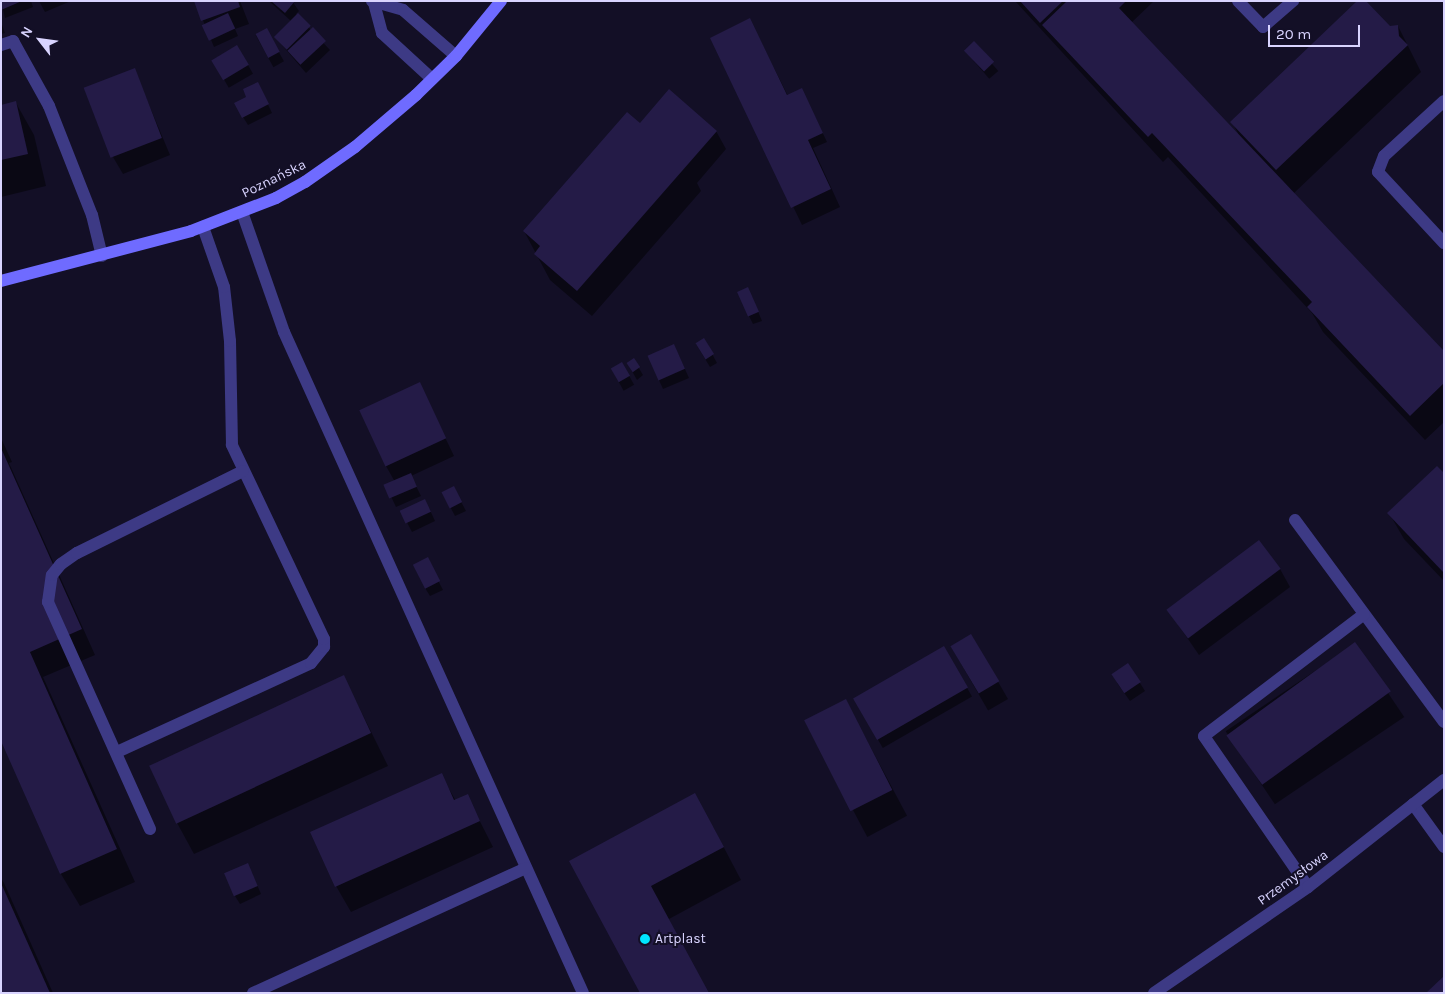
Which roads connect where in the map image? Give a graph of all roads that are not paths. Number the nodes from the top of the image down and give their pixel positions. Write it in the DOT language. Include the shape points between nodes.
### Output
graph roads {
  1 [pos="501,1"];
  2 [pos="1238,1"];
  3 [pos="1293,1"];
  4 [pos="373,2"];
  5 [pos="1,45"];
  6 [pos="456,56"];
  7 [pos="432,79"];
  8 [pos="1444,101"];
  9 [pos="242,212"];
  10 [pos="203,227"];
  11 [pos="1444,243"];
  12 [pos="102,256"];
  13 [pos="1,281"];
  14 [pos="243,471"];
  15 [pos="1295,520"];
  16 [pos="1364,614"];
  17 [pos="1444,722"];
  18 [pos="117,752"];
  19 [pos="1444,780"];
  20 [pos="1414,804"];
  21 [pos="150,829"];
  22 [pos="1444,846"];
  23 [pos="526,868"];
  24 [pos="1308,887"];
  25 [pos="253,993"];
  26 [pos="583,993"];
  27 [pos="1154,993"];
  1 -- 6 [label="main road, Poznańska"];
  2 -- 3 [label="street" via="1263,27"];
  4 -- 6 [label="street" via="402,10"];
  4 -- 7 [label="street" via="382,33"];
  5 -- 12 [label="street" via="14,41 49,106 92,216"];
  6 -- 7 [label="main road, Poznańska"];
  7 -- 9 [label="main road, Poznańska" via="385,123 328,168 276,198"];
  8 -- 11 [label="street" via="1384,156 1378,172"];
  9 -- 10 [label="main road, Poznańska"];
  9 -- 23 [label="street" via="284,332"];
  10 -- 12 [label="main road, Poznańska"];
  10 -- 14 [label="street" via="224,287 230,340 232,445"];
  12 -- 13 [label="main road, Poznańska"];
  14 -- 18 [label="street" via="77,553 52,575 48,602"];
  14 -- 18 [label="street" via="324,639 321,654 311,663"];
  15 -- 16 [label="street"];
  16 -- 17 [label="street"];
  16 -- 24 [label="street" via="1204,736"];
  18 -- 21 [label="street"];
  19 -- 20 [label="street, Przemysłowa"];
  20 -- 22 [label="street"];
  20 -- 24 [label="street, Przemysłowa"];
  23 -- 25 [label="street"];
  23 -- 26 [label="street"];
  24 -- 27 [label="street, Przemysłowa"];
}
